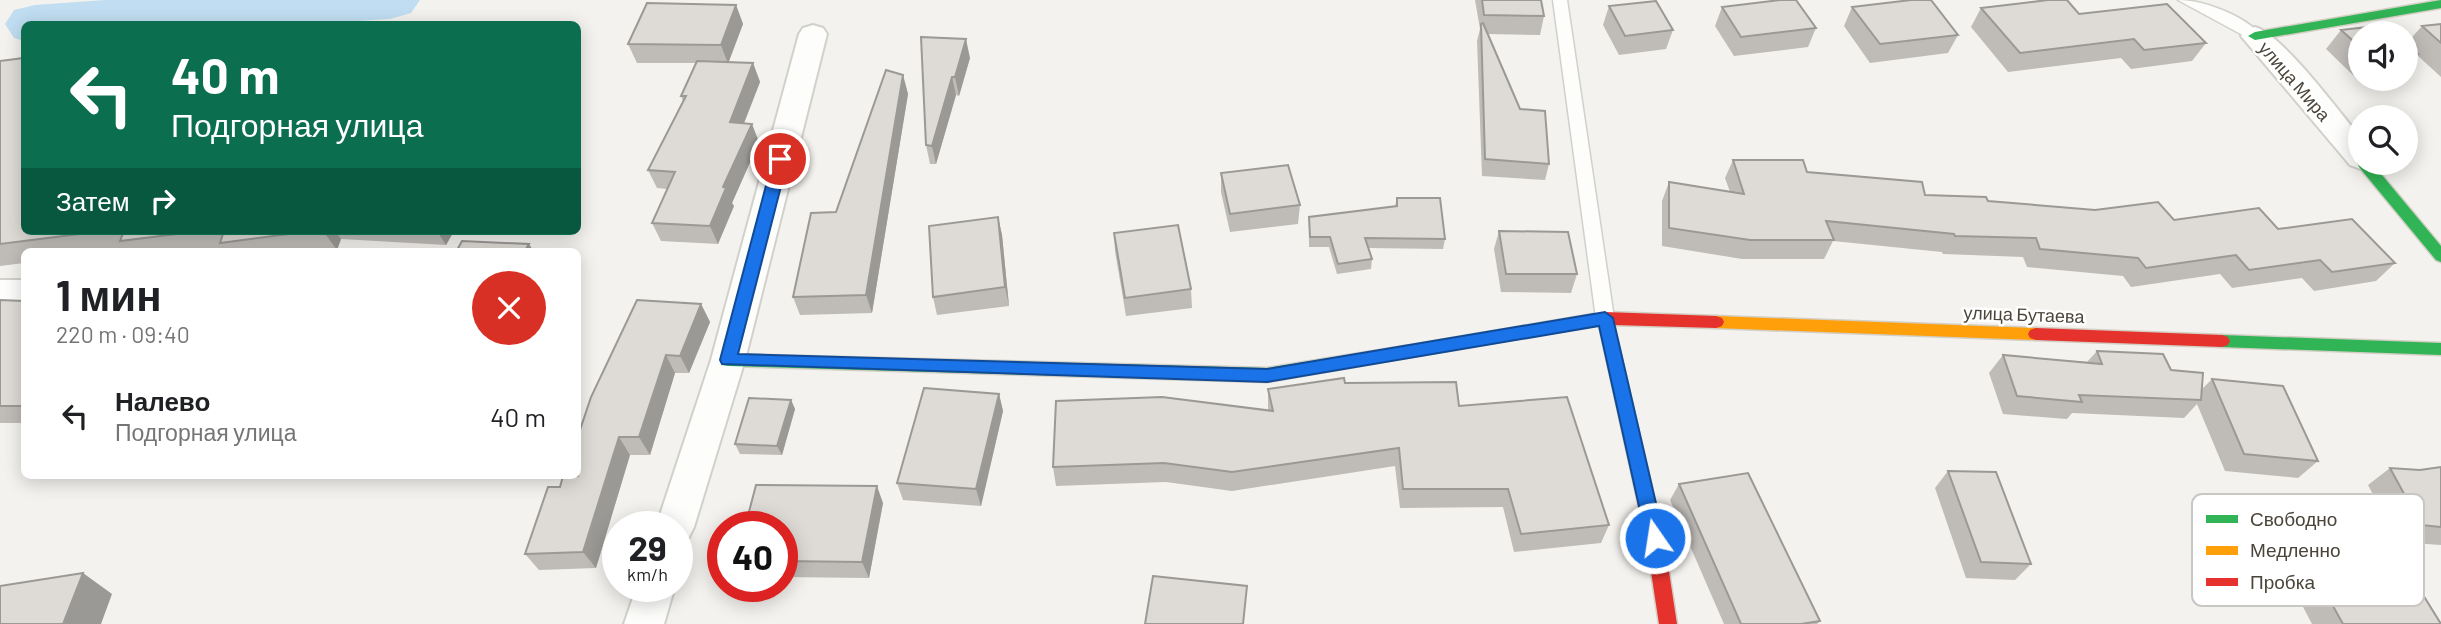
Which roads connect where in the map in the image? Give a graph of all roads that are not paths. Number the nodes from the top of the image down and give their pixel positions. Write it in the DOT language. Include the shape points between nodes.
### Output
graph roads {
  1 [pos="1560,0"];
  2 [pos="2185,0"];
  3 [pos="2441,4"];
  4 [pos="813,34"];
  5 [pos="2255,36"];
  6 [pos="2348,142"];
  7 [pos="2374,175"];
  8 [pos="2441,256"];
  9 [pos="0,292"];
  10 [pos="21,292"];
  11 [pos="1605,318"];
  12 [pos="2441,349"];
  13 [pos="728,360"];
  14 [pos="680,511"];
  15 [pos="651,602"];
  16 [pos="644,624"];
  17 [pos="1668,624"];
  1 -- 11 [label="lane"];
  2 -- 5 [label="lane"];
  3 -- 5 [label="street"];
  4 -- 13 [label="street"];
  5 -- 6 [label="street, улица Мира"];
  7 -- 8 [label="street"];
  9 -- 10 [label="street"];
  11 -- 12 [label="street, улица Бутаева"];
  11 -- 13 [label="street, улица Бутаева" via="1267,376"];
  11 -- 17 [label="street" via="1655,538"];
  13 -- 14 [label="street"];
  15 -- 16 [label="street"];
}
